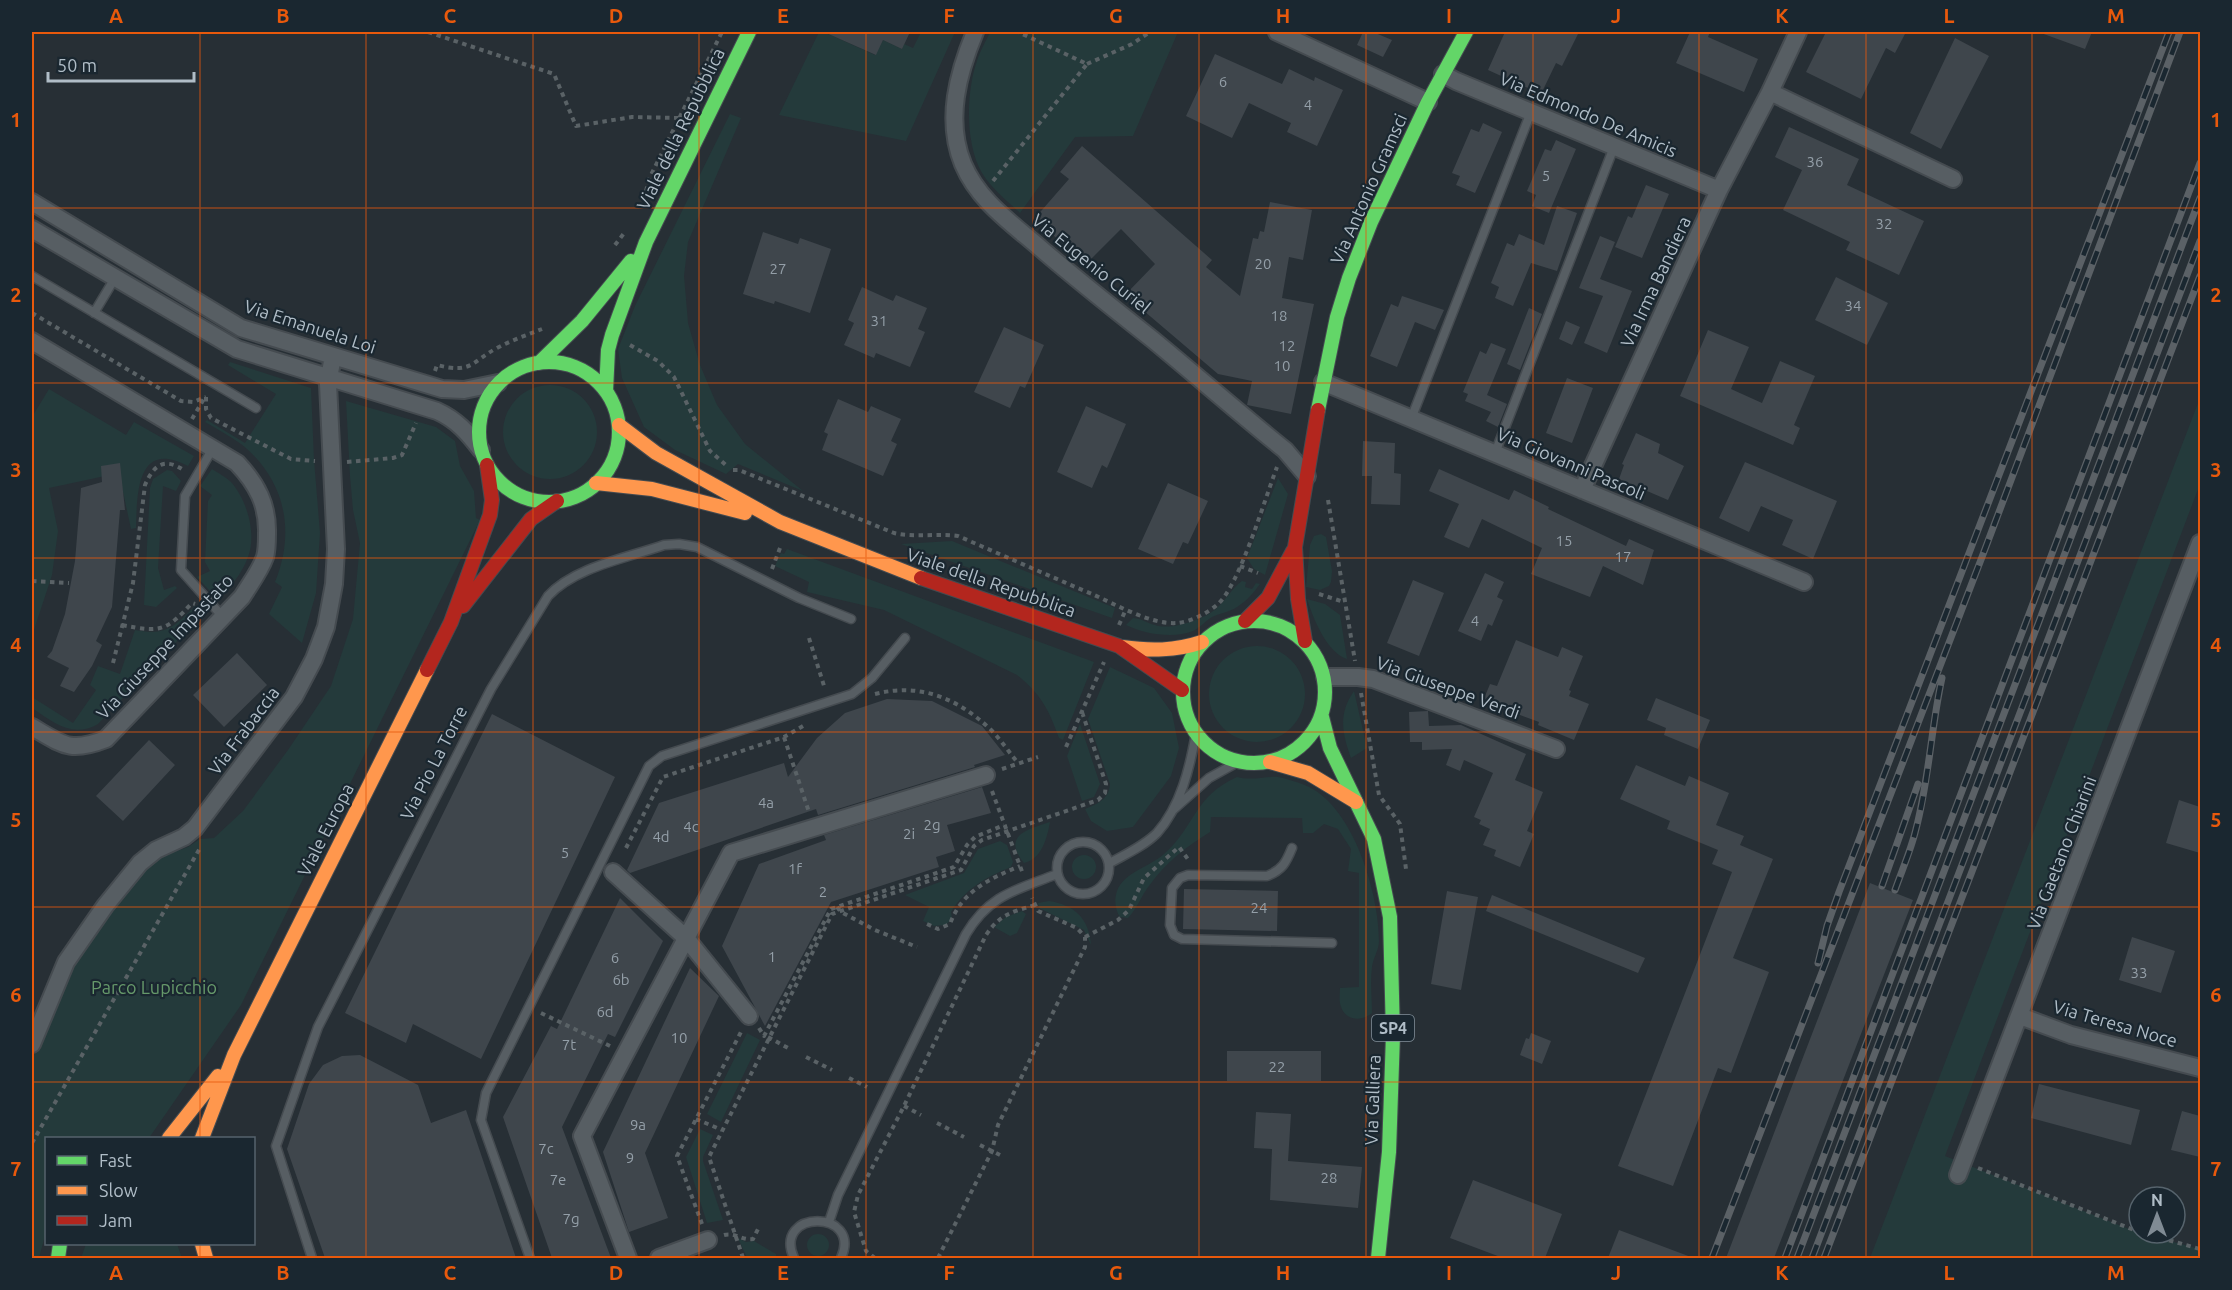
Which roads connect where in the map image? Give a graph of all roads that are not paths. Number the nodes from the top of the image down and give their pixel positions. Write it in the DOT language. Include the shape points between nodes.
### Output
graph roads {
  1 [pos="749,32"];
  2 [pos="975,32"];
  3 [pos="1277,32"];
  4 [pos="1466,32"];
  5 [pos="1798,32"];
  6 [pos="1443,74"];
  7 [pos="1770,92"];
  8 [pos="1428,102"];
  9 [pos="1531,112"];
  10 [pos="1614,147"];
  11 [pos="1953,179"];
  12 [pos="1719,190"];
  13 [pos="32,202"];
  14 [pos="32,229"];
  15 [pos="646,242"];
  16 [pos="32,276"];
  17 [pos="115,278"];
  18 [pos="94,313"];
  19 [pos="32,341"];
  20 [pos="333,356"];
  21 [pos="539,363"];
  22 [pos="329,377"];
  23 [pos="1323,382"];
  24 [pos="498,383"];
  25 [pos="606,391"];
  26 [pos="256,408"];
  27 [pos="1411,419"];
  28 [pos="619,425"];
  29 [pos="213,448"];
  30 [pos="1495,453"];
  31 [pos="484,457"];
  32 [pos="1306,476"];
  33 [pos="596,483"];
  34 [pos="1582,490"];
  35 [pos="557,501"];
  36 [pos="780,522"];
  37 [pos="2200,543"];
  38 [pos="1295,547"];
  39 [pos="1804,582"];
  40 [pos="223,618"];
  41 [pos="851,619"];
  42 [pos="1245,621"];
  43 [pos="451,622"];
  44 [pos="905,638"];
  45 [pos="1305,641"];
  46 [pos="1202,642"];
  47 [pos="1119,646"];
  48 [pos="1325,677"];
  49 [pos="1182,690"];
  50 [pos="1322,717"];
  51 [pos="32,727"];
  52 [pos="1194,731"];
  53 [pos="1556,749"];
  54 [pos="1239,762"];
  55 [pos="1270,762"];
  56 [pos="986,775"];
  57 [pos="1357,803"];
  58 [pos="1171,812"];
  59 [pos="1292,848"];
  60 [pos="1110,863"];
  61 [pos="613,872"];
  62 [pos="1058,874"];
  63 [pos="686,938"];
  64 [pos="1332,943"];
  65 [pos="749,1016"];
  66 [pos="2020,1016"];
  67 [pos="32,1044"];
  68 [pos="234,1055"];
  69 [pos="2200,1068"];
  70 [pos="170,1137"];
  71 [pos="202,1137"];
  72 [pos="1958,1176"];
  73 [pos="829,1222"];
  74 [pos="708,1240"];
  75 [pos="312,1258"];
  76 [pos="530,1258"];
  77 [pos="628,1258"];
  78 [pos="659,1258"];
  79 [pos="794,1258"];
  80 [pos="840,1258"];
  81 [pos="1378,1258"];
  1 -- 15 [label="street, Viale della Repubblica"];
  2 -- 32 [label="street, Via Eugenio Curiel" via="957,85 954,112 963,163 977,191 1079,282 1285,450"];
  3 -- 8 [label="street"];
  4 -- 6 [label="street, Via Antonio Gramsci"];
  5 -- 7 [label="street, Via Irma Bandiera"];
  6 -- 8 [label="street, Via Antonio Gramsci"];
  6 -- 9 [label="street, Via Edmondo De Amicis"];
  7 -- 11 [label="street"];
  7 -- 12 [label="street, Via Irma Bandiera"];
  8 -- 23 [label="street, Via Antonio Gramsci" via="1349,278"];
  9 -- 10 [label="street, Via Edmondo De Amicis"];
  9 -- 27 [label="lane"];
  10 -- 12 [label="street, Via Edmondo De Amicis"];
  10 -- 30 [label="lane"];
  12 -- 34 [label="street, Via Irma Bandiera"];
  13 -- 20 [label="street, Via Emanuela Loi" via="241,328"];
  14 -- 17 [label="street"];
  15 -- 21 [label="street, Viale della Repubblica" via="582,321"];
  15 -- 25 [label="street, Viale della Repubblica" via="612,335"];
  16 -- 18 [label="lane"];
  17 -- 18 [label="lane"];
  17 -- 22 [label="street" via="237,349"];
  18 -- 26 [label="lane"];
  19 -- 29 [label="street, Via Giuseppe Impastato"];
  20 -- 22 [label="street, Via Frabaccia"];
  20 -- 24 [label="street, Via Emanuela Loi" via="442,388 464,390"];
  21 -- 24 [label="street" via="524,366"];
  21 -- 25 [label="street" via="558,362 576,368 593,377"];
  22 -- 31 [label="street" via="452,418"];
  22 -- 67 [label="street, Via Frabaccia" via="336,549 326,627 314,659 294,697 195,828 140,863 105,906 66,962"];
  23 -- 27 [label="street, Via Giovanni Pascoli"];
  23 -- 32 [label="street, Via Antonio Gramsci"];
  24 -- 31 [label="street" via="481,414 479,432"];
  25 -- 28 [label="street"];
  27 -- 30 [label="street, Via Giovanni Pascoli"];
  28 -- 33 [label="street" via="614,457"];
  28 -- 36 [label="street, Viale della Repubblica" via="656,453"];
  29 -- 40 [label="lane" via="185,496 182,570"];
  29 -- 40 [label="street, Via Giuseppe Impastato" via="237,463 253,482 267,520 266,554 259,571"];
  30 -- 34 [label="street, Via Giovanni Pascoli"];
  31 -- 35 [label="street" via="500,482 517,494"];
  31 -- 43 [label="street, Viale Europa" via="492,500 490,515"];
  32 -- 38 [label="street, Via Antonio Gramsci"];
  33 -- 35 [label="street" via="585,492"];
  33 -- 36 [label="street, Viale della Repubblica" via="652,489"];
  34 -- 39 [label="street, Via Giovanni Pascoli"];
  35 -- 43 [label="street, Viale Europa" via="531,519"];
  36 -- 47 [label="street, Viale della Repubblica" via="938,585"];
  37 -- 66 [label="street, Via Gaetano Chiarini"];
  38 -- 42 [label="street, Via Antonio Gramsci" via="1263,607"];
  38 -- 45 [label="street, Via Antonio Gramsci"];
  40 -- 51 [label="street, Via Giuseppe Impastato" via="106,739 74,747 62,745"];
  41 -- 75 [label="lane, Via Pio La Torre" via="697,547 679,544 664,545 576,575 548,596 490,689 314,1038 276,1146"];
  42 -- 45 [label="street" via="1271,622"];
  42 -- 46 [label="street" via="1229,625"];
  43 -- 68 [label="street, Viale Europa"];
  44 -- 76 [label="lane" via="872,678 852,694 662,756 649,766 486,1093 481,1120"];
  45 -- 48 [label="street" via="1318,658"];
  46 -- 47 [label="street" via="1167,651"];
  46 -- 49 [label="street" via="1188,665"];
  47 -- 49 [label="street, Viale della Repubblica"];
  48 -- 50 [label="street" via="1326,704"];
  48 -- 53 [label="street, Via Giuseppe Verdi" via="1373,679"];
  49 -- 52 [label="street"];
  50 -- 55 [label="street" via="1310,737 1292,753"];
  50 -- 57 [label="street, Via Galliera" via="1330,748"];
  52 -- 54 [label="street" via="1206,745"];
  52 -- 58 [label="lane" via="1192,757"];
  54 -- 55 [label="street"];
  54 -- 58 [label="lane" via="1209,778"];
  55 -- 57 [label="street" via="1308,773"];
  56 -- 63 [label="street" via="731,853"];
  57 -- 81 [label="street, Via Galliera / SP4" via="1374,839 1390,917 1390,1141"];
  58 -- 60 [label="lane" via="1149,840"];
  59 -- 64 [label="lane" via="1286,863 1267,876 1180,878 1172,888 1170,926 1182,939"];
  60 -- 62 [label="lane" via="1102,888 1086,895 1065,887"];
  60 -- 62 [label="lane" via="1094,844 1077,843 1059,858"];
  61 -- 63 [label="street"];
  62 -- 73 [label="lane" via="992,902 977,916 838,1195"];
  63 -- 65 [label="street"];
  63 -- 77 [label="street" via="582,1136"];
  66 -- 69 [label="street, Via Teresa Noce" via="2071,1035"];
  66 -- 72 [label="street, Via Gaetano Chiarini"];
  68 -- 70 [label="street, Viale Europa"];
  68 -- 71 [label="street, Viale Europa"];
  73 -- 79 [label="lane" via="815,1220 801,1225 791,1247"];
  73 -- 80 [label="lane" via="843,1240"];
  74 -- 78 [label="street"];
}
